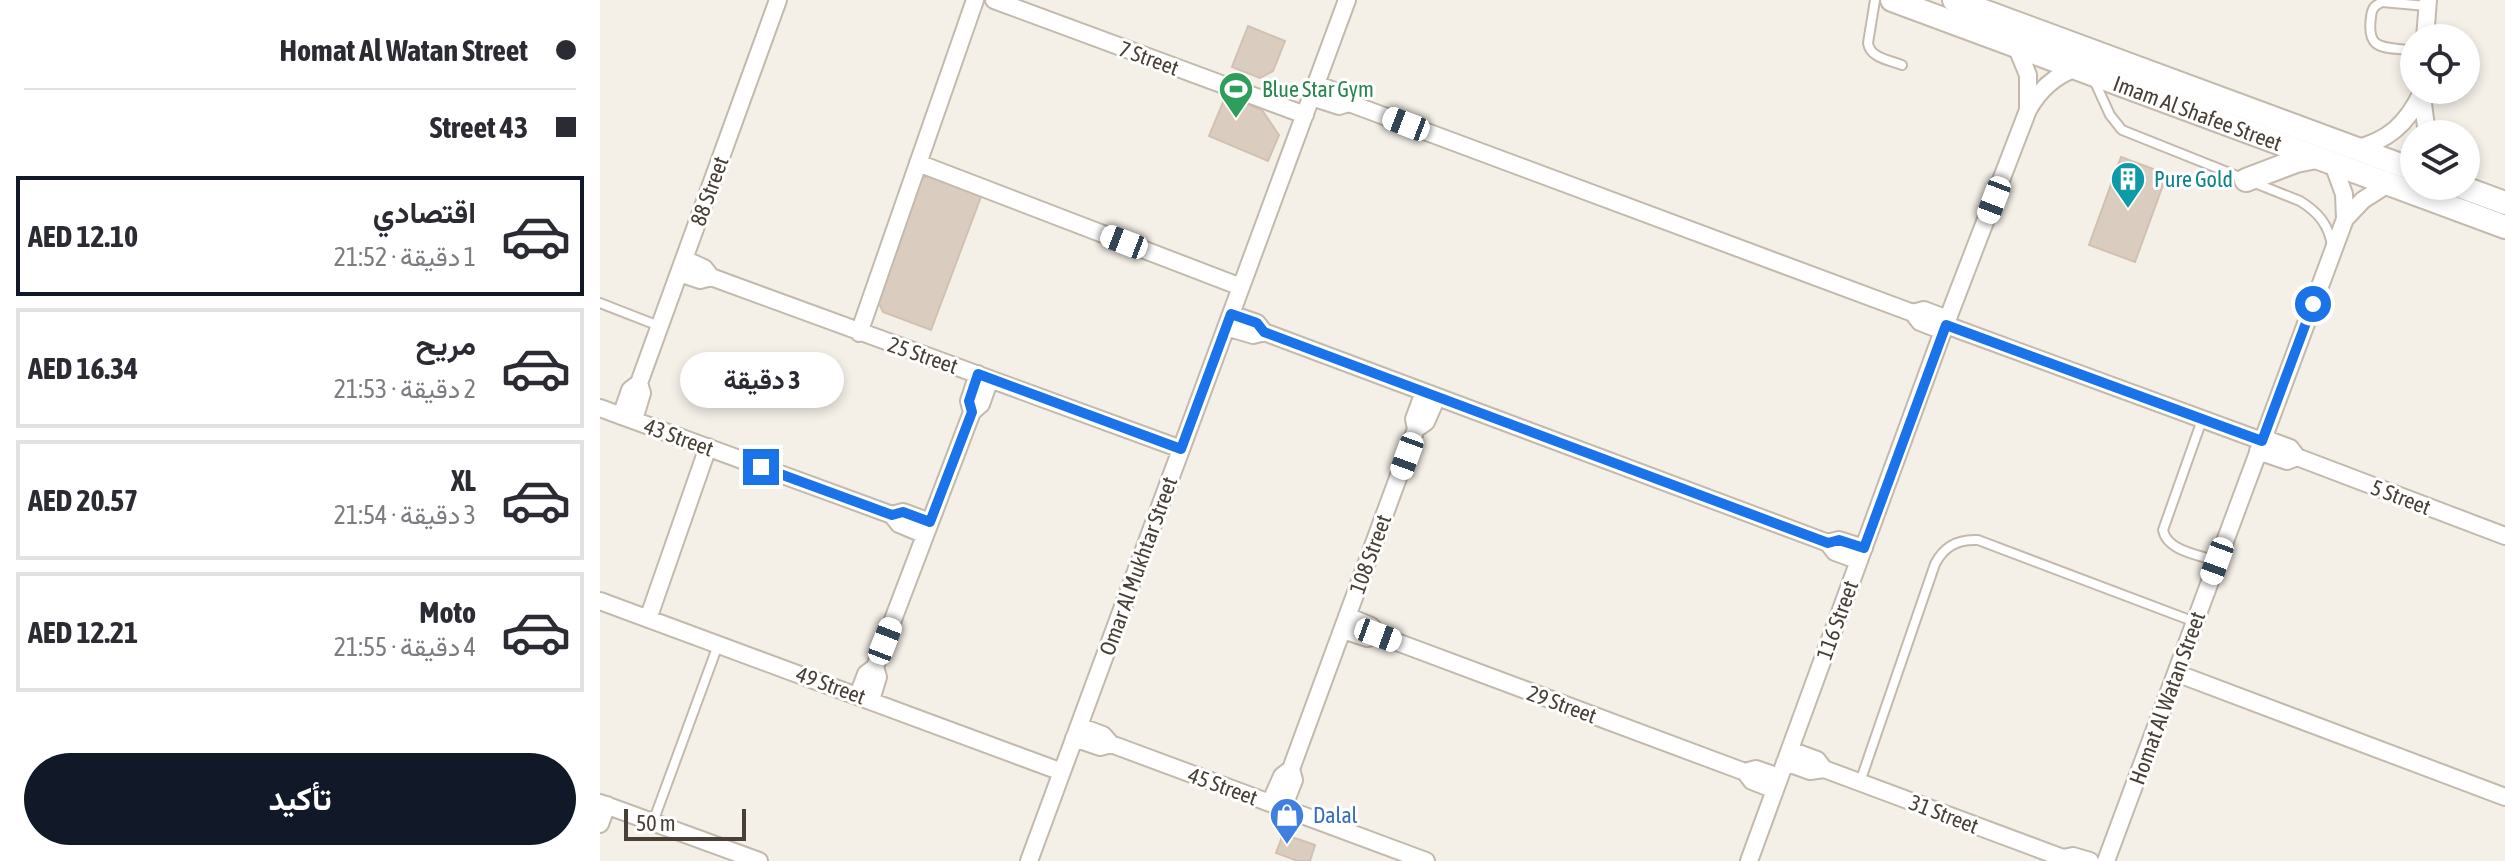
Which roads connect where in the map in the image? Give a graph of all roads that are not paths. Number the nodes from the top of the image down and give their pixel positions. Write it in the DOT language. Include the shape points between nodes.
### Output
graph roads {
  1 [pos="778,0"];
  2 [pos="975,0"];
  3 [pos="994,0"];
  4 [pos="1347,0"];
  5 [pos="1875,0"];
  6 [pos="1892,0"];
  7 [pos="1954,0"];
  8 [pos="2428,3"];
  9 [pos="2426,24"];
  10 [pos="2016,46"];
  11 [pos="2400,49"];
  12 [pos="1902,65"];
  13 [pos="2083,71"];
  14 [pos="1314,91"];
  15 [pos="2417,104"];
  16 [pos="2028,110"];
  17 [pos="1305,115"];
  18 [pos="2354,149"];
  19 [pos="2324,160"];
  20 [pos="918,163"];
  21 [pos="2400,165"];
  22 [pos="2246,180"];
  23 [pos="2388,184"];
  24 [pos="2480,194"];
  25 [pos="2505,203"];
  26 [pos="2345,219"];
  27 [pos="2505,227"];
  28 [pos="2333,251"];
  29 [pos="681,266"];
  30 [pos="1241,287"];
  31 [pos="600,303"];
  32 [pos="1229,320"];
  33 [pos="1946,325"];
  34 [pos="660,326"];
  35 [pos="859,333"];
  36 [pos="984,376"];
  37 [pos="1430,394"];
  38 [pos="600,408"];
  39 [pos="627,418"];
  40 [pos="2203,419"];
  41 [pos="2261,443"];
  42 [pos="708,447"];
  43 [pos="1181,449"];
  44 [pos="928,528"];
  45 [pos="2505,536"];
  46 [pos="1861,555"];
  47 [pos="2217,561"];
  48 [pos="600,601"];
  49 [pos="648,619"];
  50 [pos="2195,622"];
  51 [pos="1345,623"];
  52 [pos="718,644"];
  53 [pos="2176,673"];
  54 [pos="864,698"];
  55 [pos="1076,732"];
  56 [pos="1782,770"];
  57 [pos="1062,772"];
  58 [pos="1859,782"];
  59 [pos="2505,797"];
  60 [pos="604,804"];
  61 [pos="1276,806"];
  62 [pos="653,822"];
  63 [pos="600,824"];
  64 [pos="2063,860"];
  65 [pos="759,861"];
  66 [pos="1029,861"];
  67 [pos="1426,861"];
  68 [pos="1749,861"];
  69 [pos="2090,861"];
  70 [pos="2106,861"];
  1 -- 29 [label="street, 88 Street"];
  2 -- 20 [label="street"];
  3 -- 17 [label="street, 7 Street"];
  4 -- 14 [label="street, Omar Al Mukhtar Street"];
  5 -- 12 [label="lane" via="1869,50"];
  6 -- 10 [label="street, Imam Al Shafee Street"];
  7 -- 18 [label="street, Imam Al Shafee Street"];
  8 -- 9 [label="street"];
  8 -- 11 [label="lane" via="2382,2 2373,8 2372,41"];
  10 -- 13 [label="street, Imam Al Shafee Street"];
  10 -- 16 [label="street, 116 Street" via="2028,75"];
  13 -- 16 [label="street, 116 Street" via="2051,82"];
  13 -- 19 [label="street, Imam Al Shafee Street"];
  13 -- 22 [label="lane" via="2122,130"];
  14 -- 17 [label="street, Omar Al Mukhtar Street"];
  14 -- 33 [label="street, 5 Street" via="1339,106 1349,103 1913,313 1924,310"];
  15 -- 18 [label="street" via="2397,130"];
  16 -- 33 [label="street, 116 Street"];
  17 -- 30 [label="street, Omar Al Mukhtar Street"];
  18 -- 21 [label="street, Imam Al Shafee Street"];
  19 -- 22 [label="street" via="2296,161"];
  19 -- 23 [label="street, Imam Al Shafee Street"];
  19 -- 26 [label="street, Homat Al Watan Street" via="2344,194"];
  20 -- 30 [label="street"];
  20 -- 35 [label="street"];
  22 -- 28 [label="lane" via="2311,207 2327,227"];
  23 -- 26 [label="street, Homat Al Watan Street"];
  23 -- 27 [label="street, Imam Al Shafee Street"];
  24 -- 25 [label="street"];
  26 -- 28 [label="street, Homat Al Watan Street"];
  28 -- 41 [label="street, Homat Al Watan Street"];
  29 -- 34 [label="street, 88 Street"];
  29 -- 35 [label="street, 25 Street" via="704,268 711,277"];
  30 -- 32 [label="street, Omar Al Mukhtar Street"];
  31 -- 34 [label="lane"];
  32 -- 37 [label="street" via="1253,335 1264,332"];
  32 -- 43 [label="street, Omar Al Mukhtar Street"];
  33 -- 40 [label="street, 5 Street"];
  33 -- 46 [label="street, 116 Street"];
  34 -- 39 [label="street, 88 Street" via="639,383 642,393"];
  35 -- 36 [label="street, 25 Street"];
  36 -- 43 [label="street, 25 Street"];
  36 -- 44 [label="street" via="969,401 972,412"];
  37 -- 46 [label="street" via="1828,543 1839,540"];
  37 -- 51 [label="street, 108 Street" via="1426,422 1416,429"];
  38 -- 39 [label="street, 43 Street"];
  39 -- 42 [label="street, 43 Street"];
  40 -- 41 [label="street, 5 Street"];
  40 -- 47 [label="lane" via="2163,530 2173,546"];
  41 -- 45 [label="street, 5 Street" via="2287,461 2297,457"];
  41 -- 47 [label="street, Homat Al Watan Street"];
  42 -- 44 [label="street, 43 Street" via="892,515 899,524"];
  42 -- 49 [label="street"];
  43 -- 55 [label="street, Omar Al Mukhtar Street"];
  44 -- 54 [label="street" via="875,667 878,677"];
  46 -- 56 [label="street, 116 Street"];
  47 -- 50 [label="street, Homat Al Watan Street"];
  48 -- 49 [label="street, 49 Street"];
  49 -- 52 [label="street, 49 Street"];
  50 -- 53 [label="street, Homat Al Watan Street"];
  50 -- 58 [label="lane" via="1978,540 1952,544 1935,564"];
  51 -- 56 [label="street, 29 Street" via="1371,626 1378,635 1745,772"];
  51 -- 61 [label="street, 108 Street" via="1291,769 1294,780"];
  52 -- 54 [label="street, 49 Street"];
  52 -- 62 [label="lane"];
  53 -- 59 [label="street"];
  53 -- 70 [label="street, Homat Al Watan Street"];
  54 -- 57 [label="street, 49 Street"];
  55 -- 57 [label="street, Omar Al Mukhtar Street"];
  55 -- 61 [label="street, 45 Street" via="1100,747 1111,744"];
  56 -- 58 [label="street, 31 Street" via="1817,760 1824,769"];
  56 -- 68 [label="street, 116 Street"];
  57 -- 66 [label="street, Omar Al Mukhtar Street"];
  58 -- 64 [label="street, 31 Street"];
  60 -- 62 [label="street"];
  60 -- 63 [label="street"];
  61 -- 67 [label="street, 45 Street"];
  62 -- 65 [label="street"];
  64 -- 69 [label="street, 31 Street" via="2073,856"];
}
